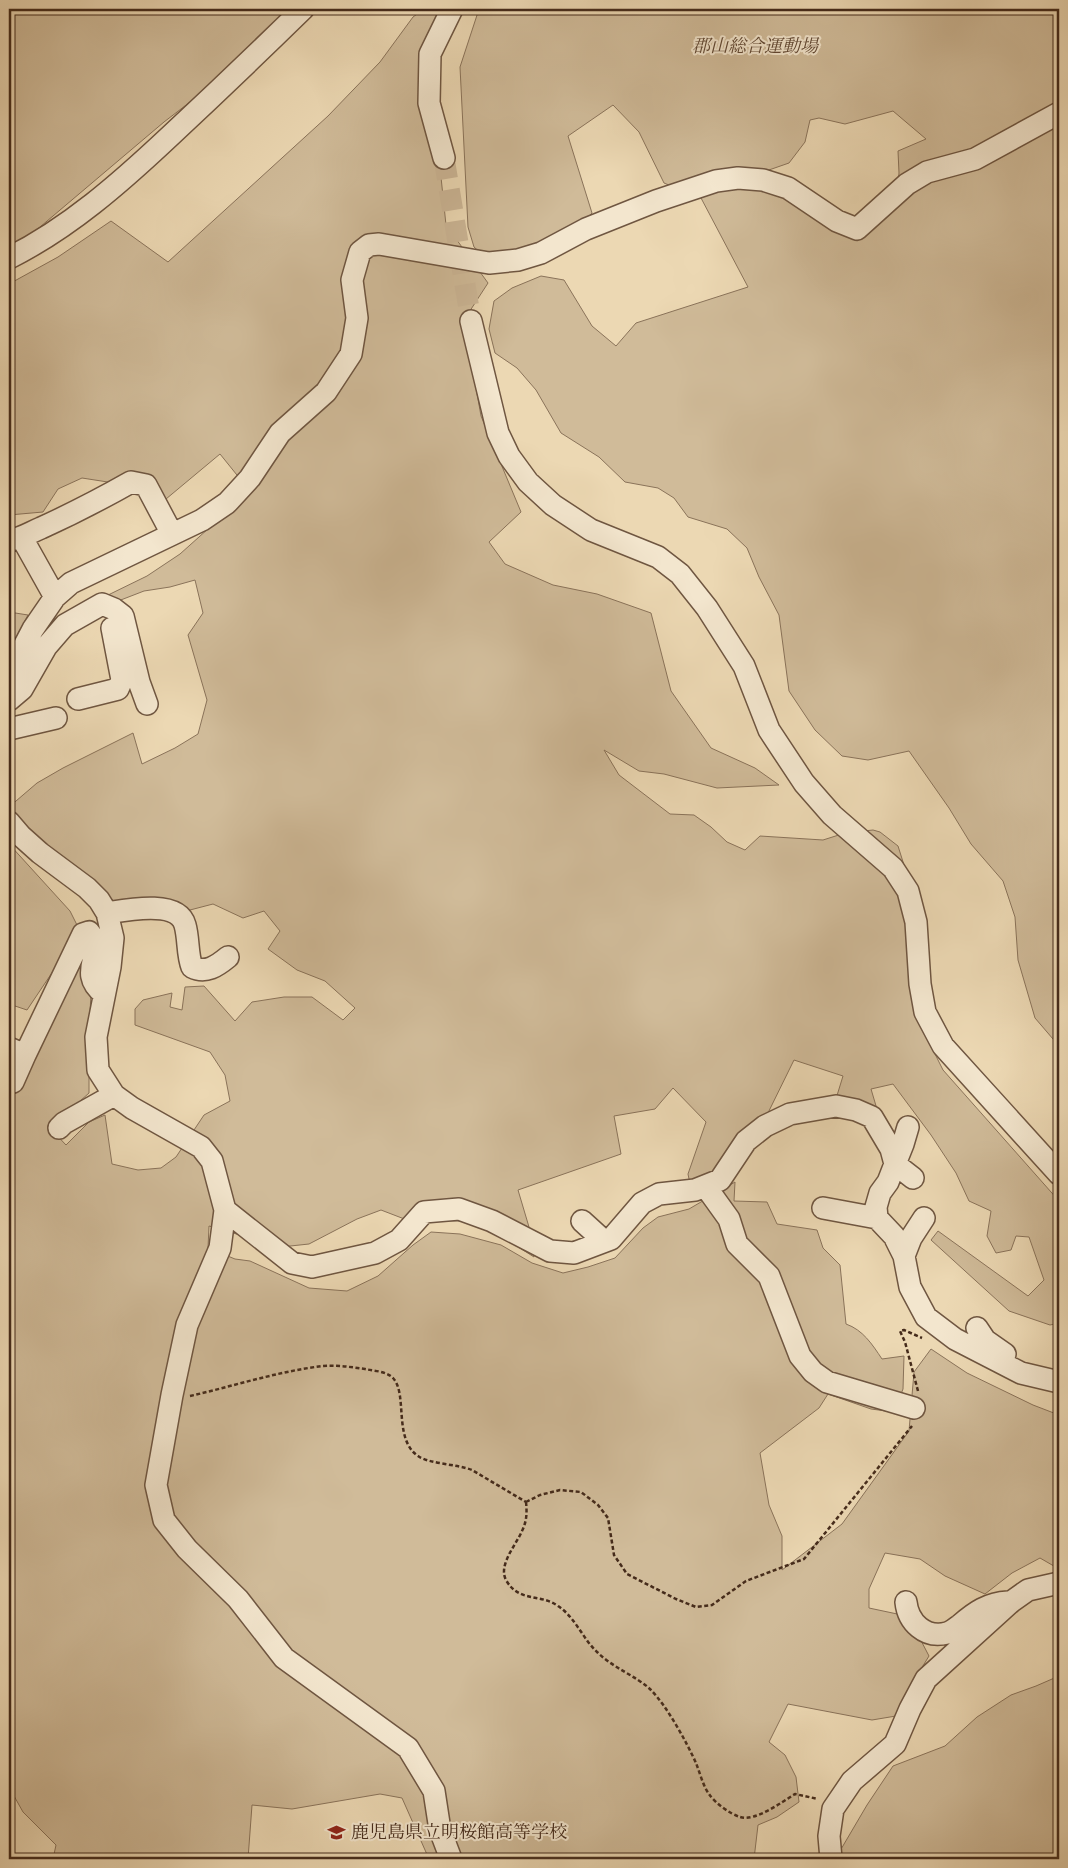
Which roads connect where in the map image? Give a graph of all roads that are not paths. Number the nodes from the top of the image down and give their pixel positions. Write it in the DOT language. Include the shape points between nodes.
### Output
graph roads {
  1 [pos="303,9"];
  2 [pos="452,9"];
  3 [pos="1059,114"];
  4 [pos="444,158"];
  5 [pos="9,258"];
  6 [pos="471,321"];
  7 [pos="172,534"];
  8 [pos="16,539"];
  9 [pos="55,597"];
  10 [pos="108,606"];
  11 [pos="9,675"];
  12 [pos="78,699"];
  13 [pos="9,700"];
  14 [pos="147,704"];
  15 [pos="56,718"];
  16 [pos="9,730"];
  17 [pos="9,822"];
  18 [pos="107,913"];
  19 [pos="228,957"];
  20 [pos="104,994"];
  21 [pos="17,1051"];
  22 [pos="13,1082"];
  23 [pos="114,1095"];
  24 [pos="908,1127"];
  25 [pos="59,1128"];
  26 [pos="885,1173"];
  27 [pos="1059,1174"];
  28 [pos="913,1178"];
  29 [pos="706,1187"];
  30 [pos="823,1208"];
  31 [pos="225,1210"];
  32 [pos="877,1218"];
  33 [pos="924,1218"];
  34 [pos="582,1221"];
  35 [pos="604,1241"];
  36 [pos="904,1256"];
  37 [pos="977,1328"];
  38 [pos="1021,1373"];
  39 [pos="1059,1382"];
  40 [pos="914,1408"];
  41 [pos="1059,1583"];
  42 [pos="906,1602"];
  43 [pos="1011,1602"];
  44 [pos="451,1859"];
  45 [pos="831,1859"];
  1 -- 5 [label="street" via="128,175 59,230"];
  2 -- 4 [label="street" via="430,54 429,103"];
  3 -- 7 [label="street" via="975,159 927,172 907,184 857,229 838,221 788,188 764,180 738,178 716,181 656,200 518,260 489,263 369,245 360,252 352,280 357,318 351,354 326,392 280,433 250,478 227,503 202,520"];
  6 -- 27 [label="street" via="498,433 509,456 528,482 553,505 591,530 658,558 680,574 707,608 744,666 769,730 804,783 832,815 894,868 908,891 916,922 925,1012 943,1046"];
  7 -- 8 [label="street" via="146,486 131,482 86,508"];
  7 -- 9 [label="street" via="71,583"];
  8 -- 9 [label="street"];
  9 -- 11 [label="street" via="33,629"];
  10 -- 12 [label="street" via="122,680 118,689"];
  10 -- 13 [label="street" via="102,604 65,625 46,646 22,689"];
  10 -- 14 [label="street" via="123,616"];
  15 -- 16 [label="street"];
  17 -- 18 [label="street" via="40,853 87,888"];
  18 -- 19 [label="street" via="139,907 174,912 185,923 192,967 206,970"];
  18 -- 20 [label="street" via="113,938"];
  20 -- 21 [label="street" via="95,987 92,979 96,945 89,932 83,934"];
  20 -- 23 [label="street" via="96,1037 98,1070"];
  21 -- 22 [label="street"];
  23 -- 25 [label="street"];
  23 -- 31 [label="street" via="201,1147 212,1161"];
  24 -- 26 [label="street" via="904,1144"];
  26 -- 28 [label="street"];
  26 -- 29 [label="street" via="892,1149 872,1117 836,1106 790,1114 765,1126 746,1141 720,1180"];
  26 -- 32 [label="street" via="876,1207"];
  29 -- 35 [label="street" via="651,1198 642,1203 611,1239"];
  29 -- 40 [label="street" via="729,1219 738,1244 769,1276 800,1356 813,1372 827,1382"];
  30 -- 32 [label="street"];
  31 -- 35 [label="street" via="292,1263 312,1267 375,1252 399,1240 424,1212 459,1209 492,1221 550,1251 574,1254"];
  31 -- 44 [label="street" via="220,1248 187,1325 172,1395 156,1485 164,1520 187,1549 238,1599 284,1658 408,1748 434,1791 440,1830"];
  32 -- 36 [label="street" via="894,1236"];
  33 -- 36 [label="street"];
  34 -- 35 [label="street"];
  36 -- 38 [label="street" via="910,1287 926,1317 955,1339"];
  37 -- 38 [label="street" via="985,1340 1010,1358"];
  38 -- 39 [label="street"];
  41 -- 43 [label="street" via="1028,1590"];
  42 -- 43 [label="street" via="912,1621 934,1634 948,1633 995,1602"];
  43 -- 45 [label="street" via="926,1679 895,1744 852,1781 833,1809 829,1836"];
}
